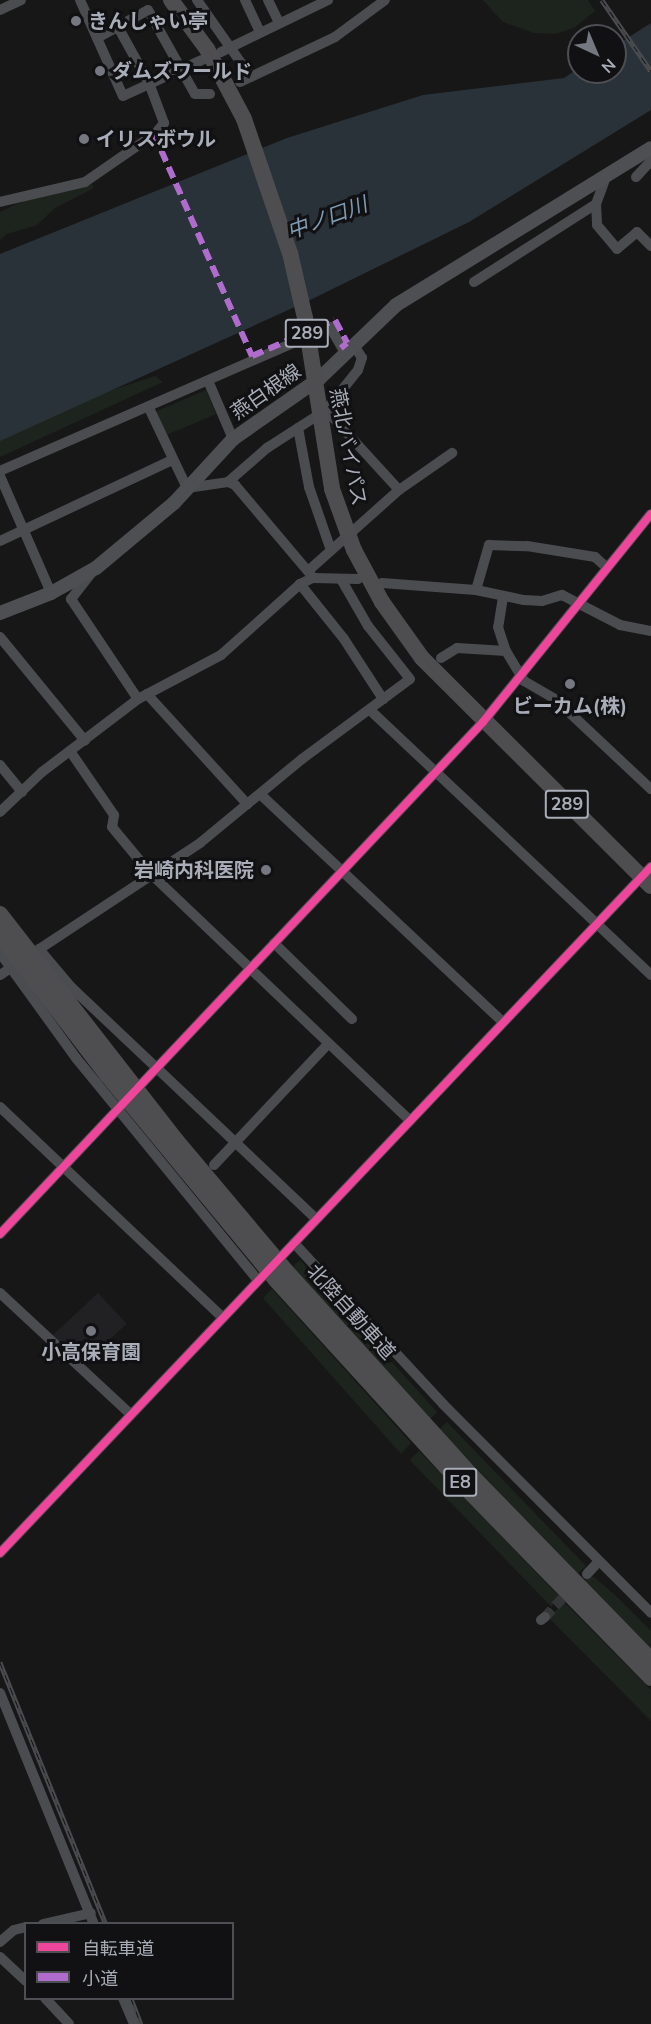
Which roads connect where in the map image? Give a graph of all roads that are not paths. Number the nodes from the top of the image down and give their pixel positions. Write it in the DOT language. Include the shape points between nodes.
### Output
graph roads {
  1 [pos="21,0"];
  2 [pos="80,0"];
  3 [pos="171,0"];
  4 [pos="197,0"];
  5 [pos="245,0"];
  6 [pos="268,0"];
  7 [pos="328,0"];
  8 [pos="385,0"];
  9 [pos="0,10"];
  10 [pos="279,23"];
  11 [pos="118,27"];
  12 [pos="260,33"];
  13 [pos="97,38"];
  14 [pos="233,46"];
  15 [pos="220,52"];
  16 [pos="202,60"];
  17 [pos="183,69"];
  18 [pos="251,77"];
  19 [pos="240,82"];
  20 [pos="149,83"];
  21 [pos="210,94"];
  22 [pos="651,148"];
  23 [pos="651,161"];
  24 [pos="607,174"];
  25 [pos="636,177"];
  26 [pos="596,204"];
  27 [pos="0,205"];
  28 [pos="651,246"];
  29 [pos="474,282"];
  30 [pos="350,351"];
  31 [pos="209,382"];
  32 [pos="149,408"];
  33 [pos="326,410"];
  34 [pos="298,428"];
  35 [pos="233,440"];
  36 [pos="452,453"];
  37 [pos="172,460"];
  38 [pos="0,471"];
  39 [pos="0,476"];
  40 [pos="228,482"];
  41 [pos="187,488"];
  42 [pos="399,490"];
  43 [pos="651,514"];
  44 [pos="24,530"];
  45 [pos="0,541"];
  46 [pos="331,550"];
  47 [pos="606,567"];
  48 [pos="96,568"];
  49 [pos="310,574"];
  50 [pos="341,579"];
  51 [pos="358,579"];
  52 [pos="382,583"];
  53 [pos="300,584"];
  54 [pos="476,590"];
  55 [pos="51,594"];
  56 [pos="503,597"];
  57 [pos="578,602"];
  58 [pos="0,614"];
  59 [pos="651,631"];
  60 [pos="0,637"];
  61 [pos="506,651"];
  62 [pos="441,658"];
  63 [pos="520,675"];
  64 [pos="142,696"];
  65 [pos="383,699"];
  66 [pos="371,711"];
  67 [pos="483,722"];
  68 [pos="85,741"];
  69 [pos="70,751"];
  70 [pos="0,765"];
  71 [pos="435,773"];
  72 [pos="651,789"];
  73 [pos="22,792"];
  74 [pos="260,794"];
  75 [pos="247,804"];
  76 [pos="0,813"];
  77 [pos="342,872"];
  78 [pos="151,874"];
  79 [pos="648,877"];
  80 [pos="0,914"];
  81 [pos="596,924"];
  82 [pos="0,935"];
  83 [pos="274,943"];
  84 [pos="39,949"];
  85 [pos="0,953"];
  86 [pos="11,967"];
  87 [pos="250,969"];
  88 [pos="0,975"];
  89 [pos="651,975"];
  90 [pos="352,1019"];
  91 [pos="503,1022"];
  92 [pos="328,1044"];
  93 [pos="157,1068"];
  94 [pos="0,1107"];
  95 [pos="118,1110"];
  96 [pos="410,1121"];
  97 [pos="234,1143"];
  98 [pos="214,1165"];
  99 [pos="63,1167"];
  100 [pos="316,1219"];
  101 [pos="0,1234"];
  102 [pos="294,1243"];
  103 [pos="281,1275"];
  104 [pos="257,1279"];
  105 [pos="0,1293"];
  106 [pos="222,1317"];
  107 [pos="130,1414"];
  108 [pos="0,1553"];
  109 [pos="598,1562"];
  110 [pos="586,1574"];
  111 [pos="651,1613"];
  112 [pos="651,1660"];
  113 [pos="651,1678"];
  114 [pos="0,1693"];
  115 [pos="93,1918"];
  116 [pos="53,1922"];
  117 [pos="24,1928"];
  118 [pos="0,1942"];
  119 [pos="0,1957"];
  120 [pos="24,1979"];
  121 [pos="47,2000"];
  122 [pos="124,2000"];
  123 [pos="69,2024"];
  124 [pos="134,2024"];
  1 -- 9 [label="street"];
  2 -- 13 [label="street"];
  3 -- 67 [label="highway, 燕北バイパス / 289, bridge" via="207,50 244,119 290,253 332,489 354,550 408,641"];
  4 -- 14 [label="street"];
  5 -- 12 [label="street"];
  6 -- 10 [label="street"];
  7 -- 10 [label="street"];
  8 -- 18 [label="street" via="335,37"];
  10 -- 12 [label="street"];
  11 -- 13 [label="street"];
  11 -- 17 [label="street" via="148,9"];
  11 -- 20 [label="street"];
  12 -- 14 [label="street"];
  13 -- 20 [label="street" via="123,96"];
  14 -- 15 [label="street"];
  14 -- 18 [label="street"];
  16 -- 17 [label="street"];
  17 -- 20 [label="street"];
  17 -- 21 [label="street" via="195,94"];
  18 -- 19 [label="street"];
  20 -- 27 [label="street" via="164,123 156,133 85,182"];
  22 -- 24 [label="main road, 燕白根線"];
  23 -- 25 [label="street"];
  24 -- 26 [label="street"];
  24 -- 30 [label="main road, 燕白根線" via="396,305"];
  26 -- 28 [label="street" via="597,225 617,249 637,232"];
  26 -- 29 [label="street"];
  30 -- 31 [label="street" via="330,327"];
  30 -- 33 [label="street" via="362,358 358,370"];
  30 -- 35 [label="main road, 燕白根線"];
  31 -- 32 [label="street"];
  31 -- 35 [label="street"];
  32 -- 37 [label="street"];
  32 -- 38 [label="street"];
  33 -- 34 [label="street"];
  33 -- 42 [label="street"];
  34 -- 40 [label="street"];
  34 -- 46 [label="street" via="309,487"];
  35 -- 41 [label="main road, 燕白根線"];
  36 -- 42 [label="street"];
  37 -- 41 [label="street"];
  37 -- 44 [label="street"];
  39 -- 44 [label="street"];
  40 -- 41 [label="street"];
  40 -- 49 [label="street" via="235,485"];
  41 -- 48 [label="main road, 燕白根線"];
  42 -- 46 [label="street"];
  43 -- 47 [label="street"];
  44 -- 45 [label="street"];
  44 -- 55 [label="street"];
  46 -- 49 [label="street"];
  47 -- 54 [label="street" via="595,557 489,544"];
  47 -- 57 [label="street"];
  48 -- 55 [label="main road, 燕白根線"];
  48 -- 64 [label="street" via="71,599"];
  49 -- 50 [label="street"];
  49 -- 53 [label="street"];
  50 -- 51 [label="street"];
  50 -- 65 [label="street" via="369,626 410,679"];
  52 -- 54 [label="street"];
  53 -- 64 [label="street" via="221,655"];
  53 -- 65 [label="street" via="344,639"];
  54 -- 56 [label="street"];
  55 -- 58 [label="main road, 燕白根線"];
  56 -- 57 [label="street" via="542,601 562,596"];
  56 -- 61 [label="street" via="498,627"];
  57 -- 59 [label="street" via="620,625"];
  57 -- 63 [label="street"];
  60 -- 68 [label="street"];
  61 -- 62 [label="street" via="457,648"];
  61 -- 63 [label="street"];
  63 -- 67 [label="street"];
  63 -- 72 [label="street" via="527,684 555,699"];
  64 -- 68 [label="street"];
  64 -- 75 [label="street"];
  65 -- 66 [label="street"];
  66 -- 71 [label="street"];
  66 -- 74 [label="street"];
  67 -- 71 [label="street"];
  67 -- 79 [label="highway, 燕北バイパス / 289"];
  68 -- 69 [label="street"];
  69 -- 73 [label="street"];
  69 -- 78 [label="street" via="114,815 112,827"];
  70 -- 73 [label="street"];
  71 -- 77 [label="street"];
  71 -- 81 [label="street"];
  73 -- 76 [label="street"];
  74 -- 75 [label="street"];
  74 -- 77 [label="street"];
  75 -- 78 [label="street" via="200,843"];
  77 -- 83 [label="street"];
  77 -- 91 [label="street"];
  78 -- 84 [label="street"];
  78 -- 87 [label="street"];
  79 -- 81 [label="street"];
  80 -- 103 [label="highway, 北陸自動車道 / E8, bridge"];
  81 -- 89 [label="street"];
  81 -- 91 [label="street"];
  82 -- 103 [label="highway, 北陸自動車道 / E8, bridge" via="115,1084"];
  83 -- 87 [label="street"];
  83 -- 90 [label="street"];
  84 -- 86 [label="street"];
  84 -- 93 [label="street" via="71,987"];
  85 -- 86 [label="street"];
  86 -- 88 [label="street"];
  86 -- 95 [label="street"];
  87 -- 92 [label="street"];
  87 -- 93 [label="street"];
  91 -- 96 [label="street"];
  92 -- 96 [label="street"];
  92 -- 97 [label="street"];
  93 -- 95 [label="street"];
  93 -- 97 [label="street"];
  94 -- 99 [label="street"];
  95 -- 99 [label="street"];
  95 -- 104 [label="street"];
  96 -- 100 [label="street"];
  97 -- 98 [label="street"];
  97 -- 100 [label="street"];
  99 -- 101 [label="street"];
  99 -- 106 [label="street"];
  100 -- 102 [label="street"];
  102 -- 104 [label="street"];
  102 -- 109 [label="street" via="443,1404"];
  103 -- 112 [label="highway, 北陸自動車道 / E8"];
  103 -- 113 [label="highway, 北陸自動車道 / E8" via="460,1482"];
  104 -- 106 [label="street"];
  105 -- 107 [label="street"];
  106 -- 107 [label="street"];
  107 -- 108 [label="street"];
  109 -- 110 [label="street"];
  109 -- 111 [label="street"];
  114 -- 115 [label="street"];
  115 -- 116 [label="street"];
  117 -- 118 [label="street" via="14,1930"];
  119 -- 120 [label="street"];
  121 -- 123 [label="street"];
  122 -- 124 [label="street"];
}
